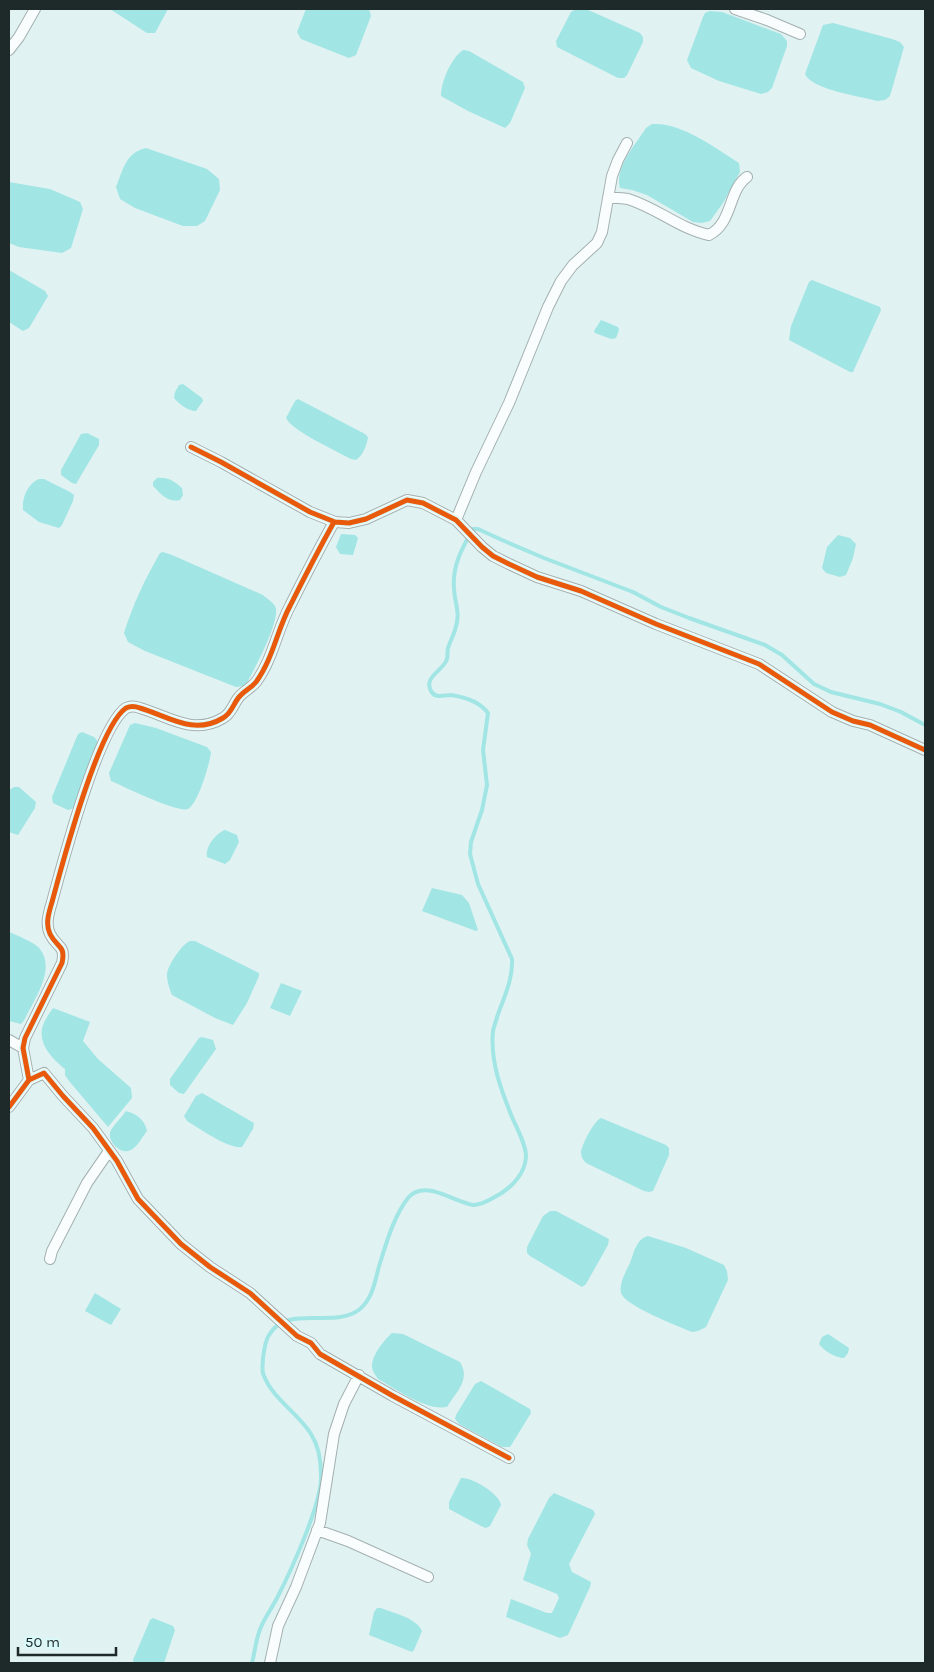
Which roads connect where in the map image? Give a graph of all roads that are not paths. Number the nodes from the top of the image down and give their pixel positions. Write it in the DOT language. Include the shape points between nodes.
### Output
graph roads {
  1 [pos="35,9"];
  2 [pos="735,9"];
  3 [pos="800,34"];
  4 [pos="9,50"];
  5 [pos="627,142"];
  6 [pos="747,177"];
  7 [pos="608,197"];
  8 [pos="191,448"];
  9 [pos="334,522"];
  10 [pos="459,523"];
  11 [pos="925,750"];
  12 [pos="9,1040"];
  13 [pos="23,1048"];
  14 [pos="29,1080"];
  15 [pos="9,1107"];
  16 [pos="109,1151"];
  17 [pos="50,1259"];
  18 [pos="359,1375"];
  19 [pos="508,1458"];
  20 [pos="317,1530"];
  21 [pos="428,1577"];
  22 [pos="270,1663"];
  1 -- 4 [label="street"];
  2 -- 3 [label="street"];
  5 -- 7 [label="street" via="612,176"];
  6 -- 7 [label="street" via="741,181 725,220 709,235 685,227 649,207 627,199"];
  7 -- 10 [label="street" via="597,243 573,265 548,307 509,403 476,472"];
  8 -- 9 [label="street"];
  9 -- 10 [label="street" via="366,519 407,500 424,503"];
  9 -- 13 [label="street" via="289,607 262,672 249,690 239,697 231,712 209,724 192,725 130,706 117,716 86,787 48,918 50,935 64,954 62,963 27,1031"];
  10 -- 11 [label="street" via="493,556 523,571 581,591 759,664 832,712"];
  12 -- 13 [label="street"];
  13 -- 14 [label="street"];
  14 -- 15 [label="street"];
  14 -- 16 [label="street" via="44,1073"];
  16 -- 17 [label="street" via="87,1183"];
  16 -- 18 [label="street" via="138,1199 181,1244 250,1293 320,1354"];
  18 -- 19 [label="street"];
  18 -- 20 [label="street" via="334,1434"];
  20 -- 21 [label="street"];
  20 -- 22 [label="street" via="278,1626"];
}
